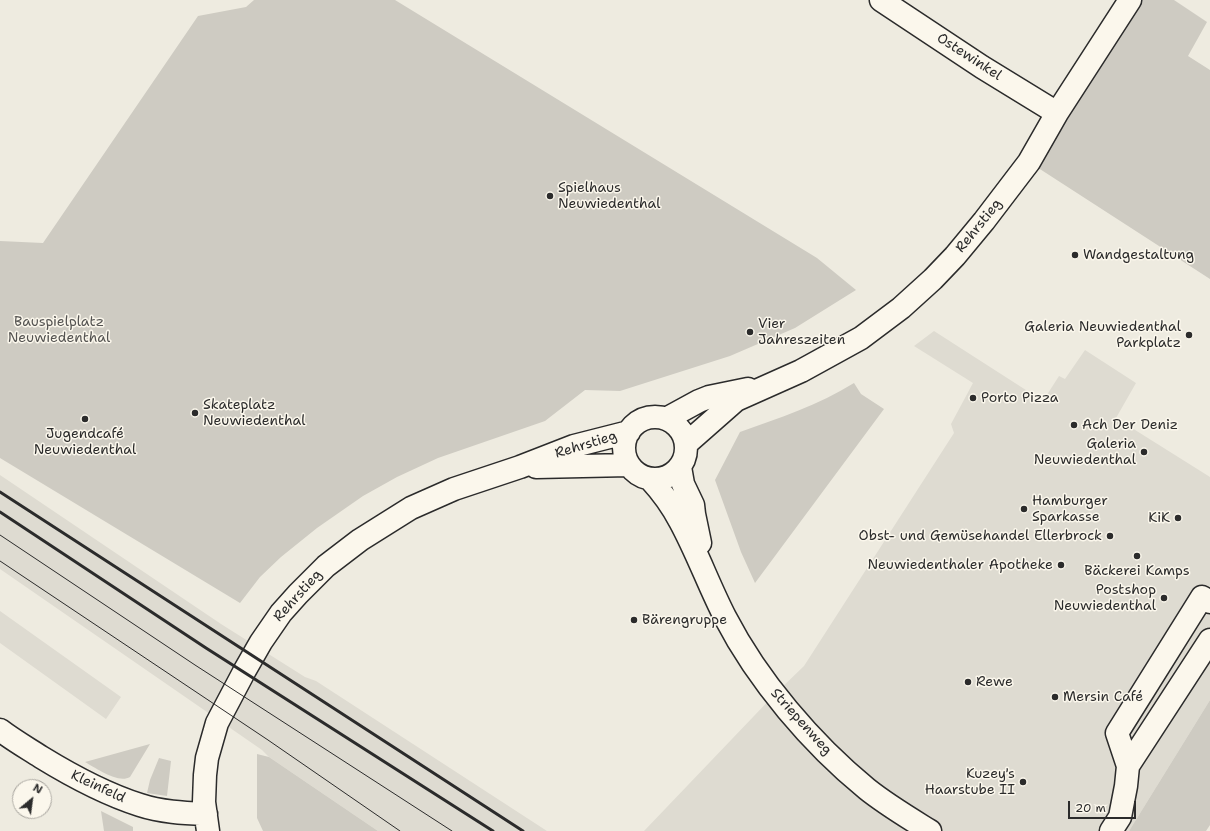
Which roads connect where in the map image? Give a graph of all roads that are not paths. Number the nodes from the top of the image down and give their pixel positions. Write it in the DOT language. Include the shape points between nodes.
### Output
graph roads {
  1 [pos="882,0"];
  2 [pos="1130,0"];
  3 [pos="1057,113"];
  4 [pos="765,386"];
  5 [pos="666,419"];
  6 [pos="628,432"];
  7 [pos="686,444"];
  8 [pos="629,465"];
  9 [pos="520,467"];
  10 [pos="680,467"];
  11 [pos="650,479"];
  12 [pos="708,581"];
  13 [pos="1210,602"];
  14 [pos="1210,640"];
  15 [pos="0,730"];
  16 [pos="1128,766"];
  17 [pos="207,823"];
  18 [pos="930,831"];
  19 [pos="1111,831"];
  1 -- 3 [label="street, Ostewinkel" via="982,67"];
  2 -- 3 [label="street, Rehrstieg"];
  3 -- 4 [label="street, Rehrstieg" via="1029,162 984,221 933,279 901,308 861,338 801,371"];
  4 -- 5 [label="street, Rehrstieg" via="709,397"];
  4 -- 7 [label="street, Rehrstieg" via="736,400"];
  5 -- 6 [label="street" via="645,419"];
  5 -- 7 [label="street" via="680,430"];
  6 -- 8 [label="street" via="624,448"];
  6 -- 9 [label="street, Rehrstieg" via="574,446"];
  7 -- 10 [label="street" via="684,460"];
  8 -- 9 [label="street, Rehrstieg"];
  8 -- 11 [label="street" via="642,477"];
  9 -- 17 [label="street, Rehrstieg" via="454,489 411,508 360,540 326,566 281,613 261,642 218,723 204,775"];
  10 -- 11 [label="street" via="668,477"];
  10 -- 12 [label="street, Striepenweg" via="684,484 694,504"];
  11 -- 12 [label="street, Striepenweg" via="680,520"];
  12 -- 18 [label="street, Striepenweg" via="749,658 800,723 867,789"];
  13 -- 16 [label="street" via="1202,597 1117,733"];
  14 -- 16 [label="street"];
  15 -- 17 [label="street, Kleinfeld" via="67,772 112,795"];
  16 -- 19 [label="street" via="1120,817"];
}
